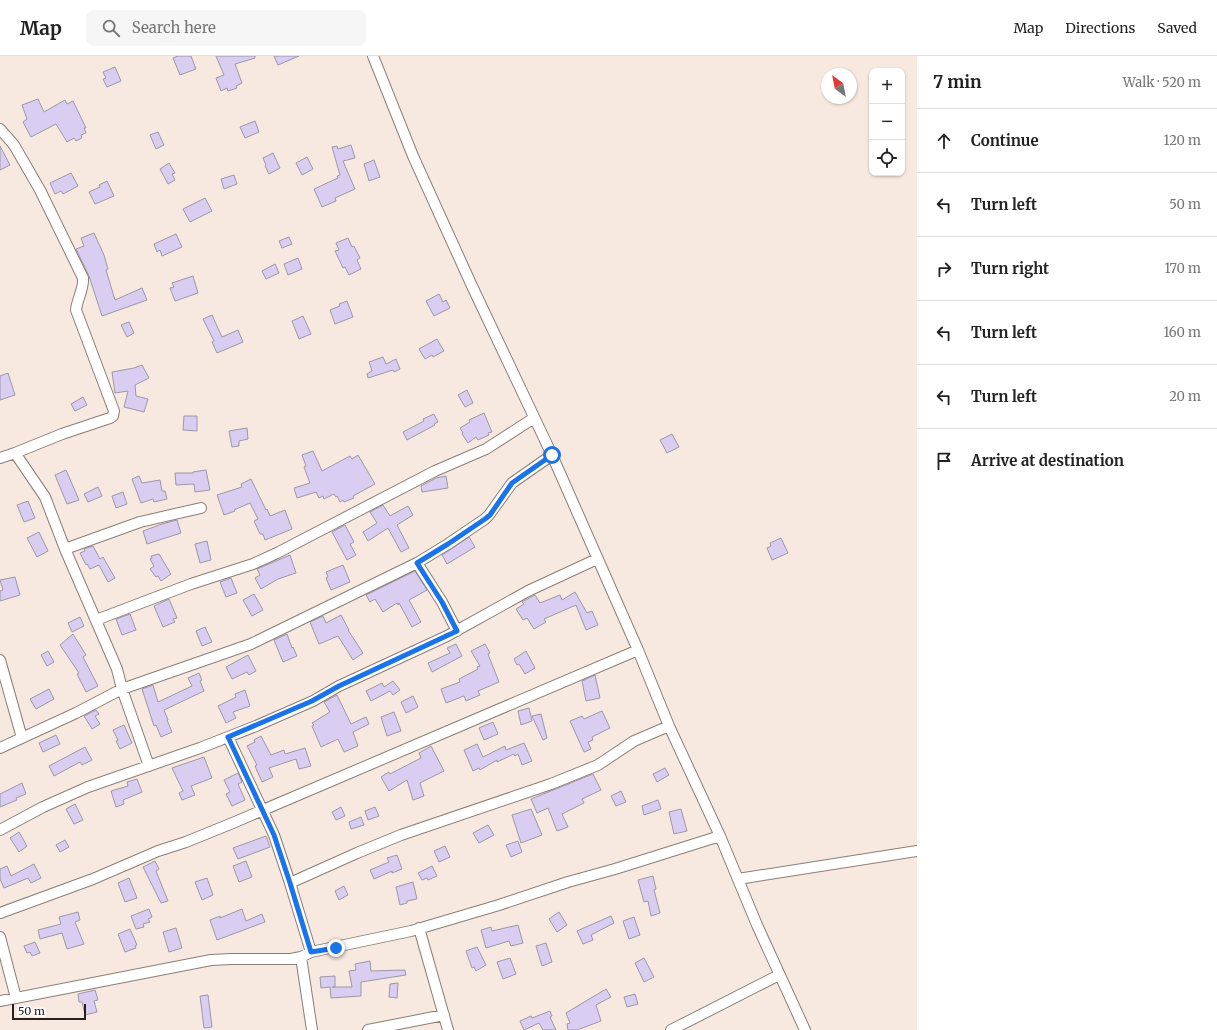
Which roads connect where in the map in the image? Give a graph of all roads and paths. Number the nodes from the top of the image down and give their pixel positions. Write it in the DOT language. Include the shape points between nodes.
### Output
graph roads {
  1 [pos="372,56"];
  2 [pos="0,129"];
  3 [pos="534,418"];
  4 [pos="15,453"];
  5 [pos="552,455"];
  6 [pos="0,458"];
  7 [pos="201,508"];
  8 [pos="65,549"];
  9 [pos="597,559"];
  10 [pos="417,563"];
  11 [pos="96,620"];
  12 [pos="457,631"];
  13 [pos="638,650"];
  14 [pos="0,660"];
  15 [pos="122,689"];
  16 [pos="669,726"];
  17 [pos="228,737"];
  18 [pos="22,738"];
  19 [pos="0,748"];
  20 [pos="149,766"];
  21 [pos="262,810"];
  22 [pos="0,830"];
  23 [pos="720,836"];
  24 [pos="917,851"];
  25 [pos="738,880"];
  26 [pos="290,883"];
  27 [pos="0,913"];
  28 [pos="419,928"];
  29 [pos="0,937"];
  30 [pos="311,952"];
  31 [pos="301,957"];
  32 [pos="779,975"];
  33 [pos="16,998"];
  34 [pos="0,1001"];
  35 [pos="444,1015"];
  36 [pos="312,1030"];
  37 [pos="368,1030"];
  38 [pos="448,1030"];
  39 [pos="671,1030"];
  40 [pos="805,1030"];
  1 -- 3 [label="street" via="413,156"];
  2 -- 4 [label="street" via="14,145 40,190 83,278 84,285 76,310 114,410 110,418"];
  3 -- 5 [label="street"];
  3 -- 11 [label="street" via="486,449 434,471 278,553"];
  4 -- 6 [label="street"];
  4 -- 8 [label="street" via="45,497"];
  5 -- 9 [label="street"];
  5 -- 10 [label="street" via="512,483 485,519"];
  7 -- 8 [label="street" via="140,522"];
  8 -- 11 [label="street"];
  9 -- 12 [label="street" via="528,591"];
  9 -- 13 [label="street"];
  10 -- 12 [label="street"];
  10 -- 15 [label="street" via="251,644"];
  11 -- 15 [label="street" via="117,669"];
  12 -- 17 [label="street" via="312,701"];
  13 -- 16 [label="street"];
  13 -- 21 [label="street"];
  14 -- 18 [label="street"];
  15 -- 18 [label="street"];
  15 -- 20 [label="street"];
  16 -- 23 [label="street"];
  16 -- 26 [label="street" via="634,741 598,764 551,784 401,835"];
  17 -- 20 [label="street"];
  17 -- 21 [label="street"];
  18 -- 19 [label="street"];
  20 -- 22 [label="street" via="62,798"];
  21 -- 26 [label="street" via="274,835"];
  21 -- 27 [label="street" via="93,879"];
  23 -- 25 [label="street"];
  23 -- 28 [label="street"];
  24 -- 25 [label="street"];
  25 -- 32 [label="street"];
  26 -- 30 [label="street"];
  28 -- 30 [label="street"];
  28 -- 35 [label="street"];
  29 -- 33 [label="street"];
  30 -- 31 [label="street"];
  31 -- 33 [label="street" via="211,960"];
  31 -- 36 [label="street"];
  32 -- 39 [label="street"];
  32 -- 40 [label="street"];
  33 -- 34 [label="street"];
  35 -- 37 [label="street"];
  35 -- 38 [label="street"];
}
